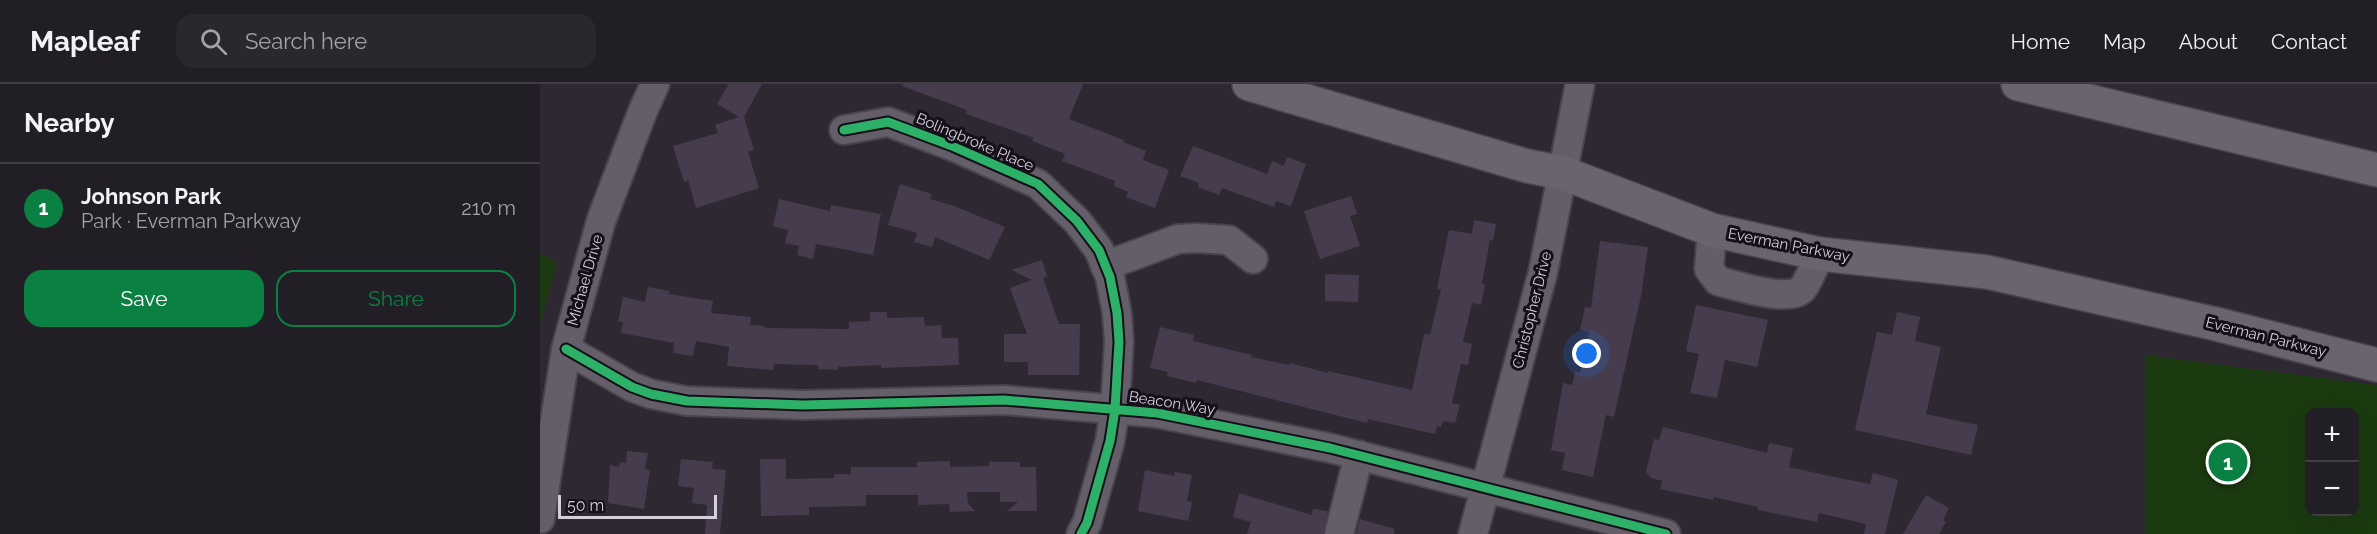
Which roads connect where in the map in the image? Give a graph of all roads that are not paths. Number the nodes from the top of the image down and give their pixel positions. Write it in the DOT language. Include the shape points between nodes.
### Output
graph roads {
  1 [pos="655,84"];
  2 [pos="1249,84"];
  3 [pos="1580,84"];
  4 [pos="2018,84"];
  5 [pos="844,130"];
  6 [pos="1565,162"];
  7 [pos="2377,171"];
  8 [pos="1712,230"];
  9 [pos="1820,254"];
  10 [pos="1252,259"];
  11 [pos="1105,266"];
  12 [pos="566,349"];
  13 [pos="2377,365"];
  14 [pos="1115,409"];
  15 [pos="1359,455"];
  16 [pos="1485,488"];
  17 [pos="540,519"];
  18 [pos="1081,534"];
  19 [pos="1340,534"];
  20 [pos="1473,534"];
  21 [pos="1666,534"];
  1 -- 12 [label="street, Michael Drive" via="602,221"];
  2 -- 6 [label="main road, Everman Parkway" via="1527,166"];
  3 -- 6 [label="street, Christopher Drive"];
  4 -- 7 [label="main road"];
  5 -- 11 [label="street, Bolingbroke Place" via="888,122 1038,184 1077,221 1099,250"];
  6 -- 8 [label="main road, Everman Parkway"];
  6 -- 16 [label="street, Christopher Drive" via="1543,272"];
  8 -- 9 [label="main road, Everman Parkway"];
  8 -- 9 [label="street" via="1709,269 1718,281 1763,292 1793,295 1803,289"];
  9 -- 13 [label="main road, Everman Parkway" via="1987,272"];
  10 -- 11 [label="street" via="1229,240 1196,238 1178,239"];
  11 -- 14 [label="street, Bolingbroke Place" via="1119,332"];
  12 -- 14 [label="street, Beacon Way" via="632,387 687,401 803,405 1004,400"];
  12 -- 17 [label="street, Michael Drive"];
  14 -- 15 [label="street, Beacon Way" via="1157,413"];
  14 -- 18 [label="street, Bolingbroke Place" via="1110,441"];
  15 -- 16 [label="street, Beacon Way"];
  15 -- 19 [label="street"];
  16 -- 20 [label="street, Christopher Drive"];
  16 -- 21 [label="street, Beacon Way"];
}
